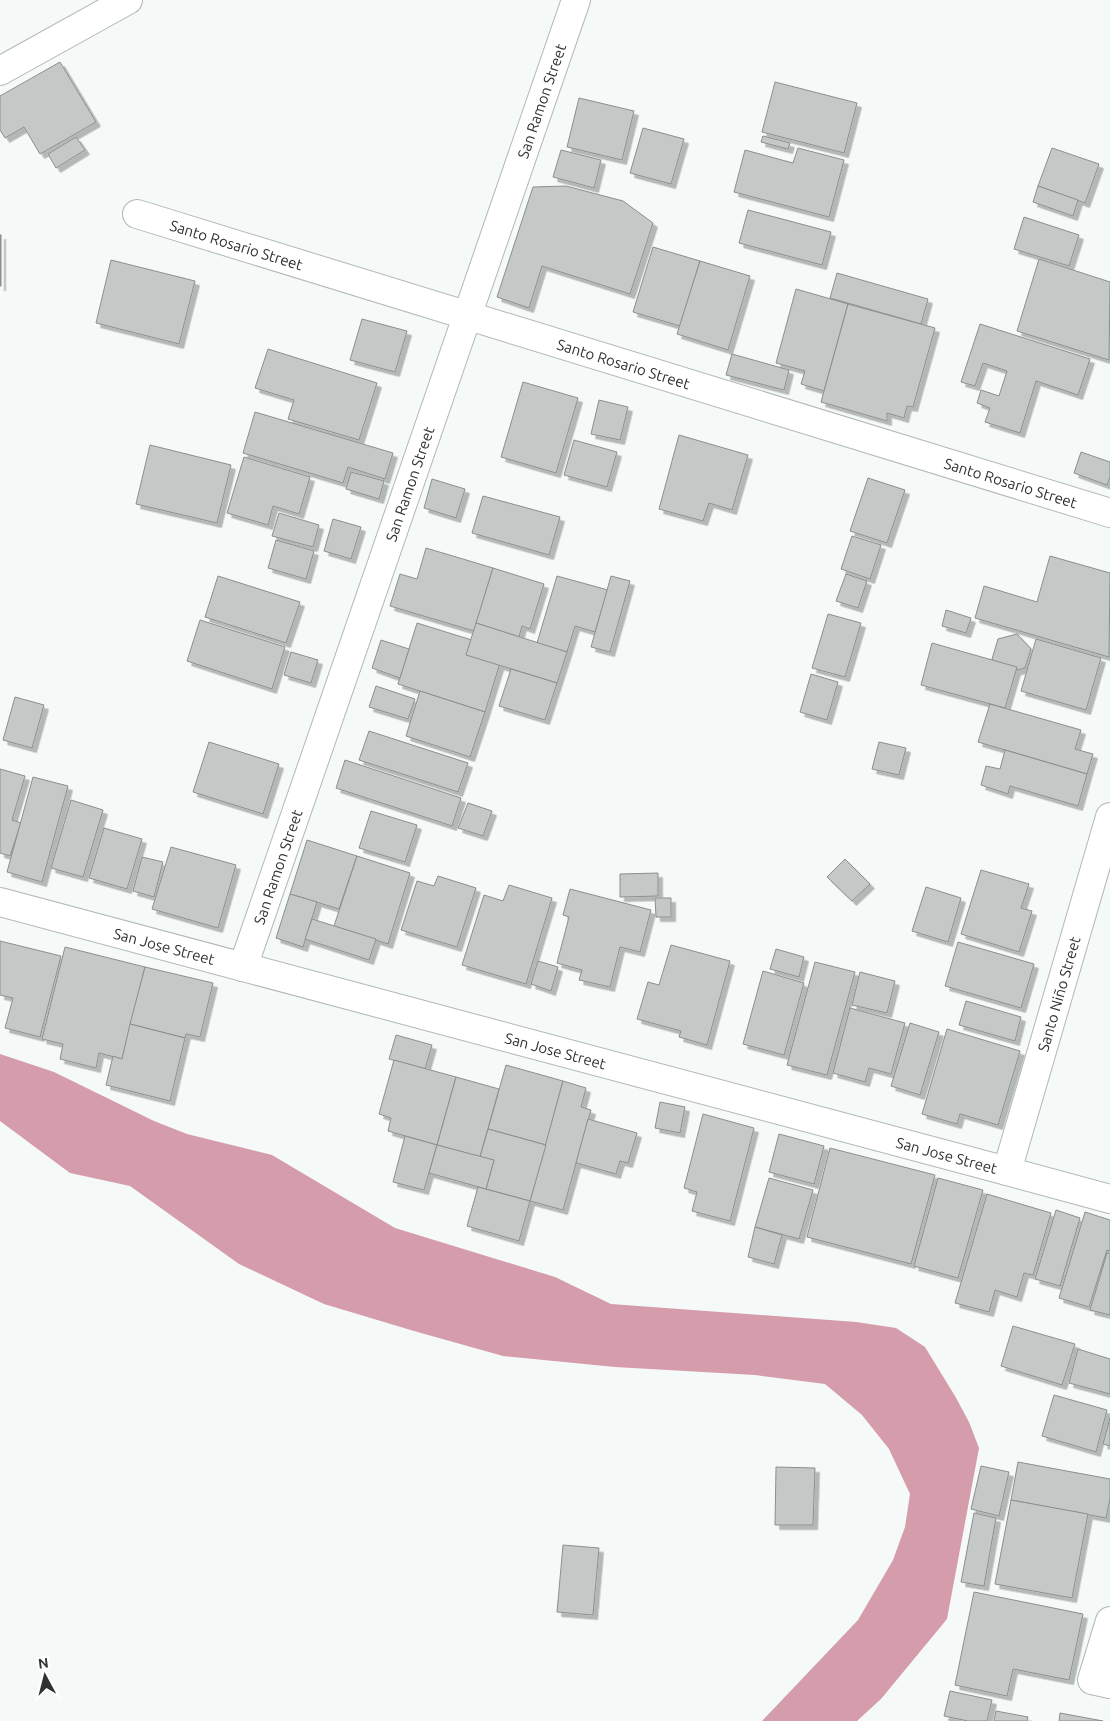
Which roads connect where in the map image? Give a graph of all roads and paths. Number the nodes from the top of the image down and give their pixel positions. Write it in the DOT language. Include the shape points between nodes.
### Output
graph roads {
  1 [pos="128,0"];
  2 [pos="576,0"];
  3 [pos="0,72"];
  4 [pos="138,214"];
  5 [pos="467,315"];
  6 [pos="1110,512"];
  7 [pos="1110,817"];
  8 [pos="0,902"];
  9 [pos="243,967"];
  10 [pos="1007,1171"];
  11 [pos="1110,1199"];
  12 [pos="1110,1621"];
  13 [pos="1110,1684"];
  1 -- 3 [label="street"];
  2 -- 5 [label="street, San Ramon Street"];
  4 -- 5 [label="street, Santo Rosario Street"];
  5 -- 6 [label="street, Santo Rosario Street"];
  5 -- 9 [label="street, San Ramon Street"];
  7 -- 10 [label="street, Santo Niño Street"];
  8 -- 9 [label="street, San Jose Street"];
  9 -- 10 [label="street, San Jose Street"];
  10 -- 11 [label="street, San Jose Street"];
  12 -- 13 [label="street" via="1092,1680"];
}
